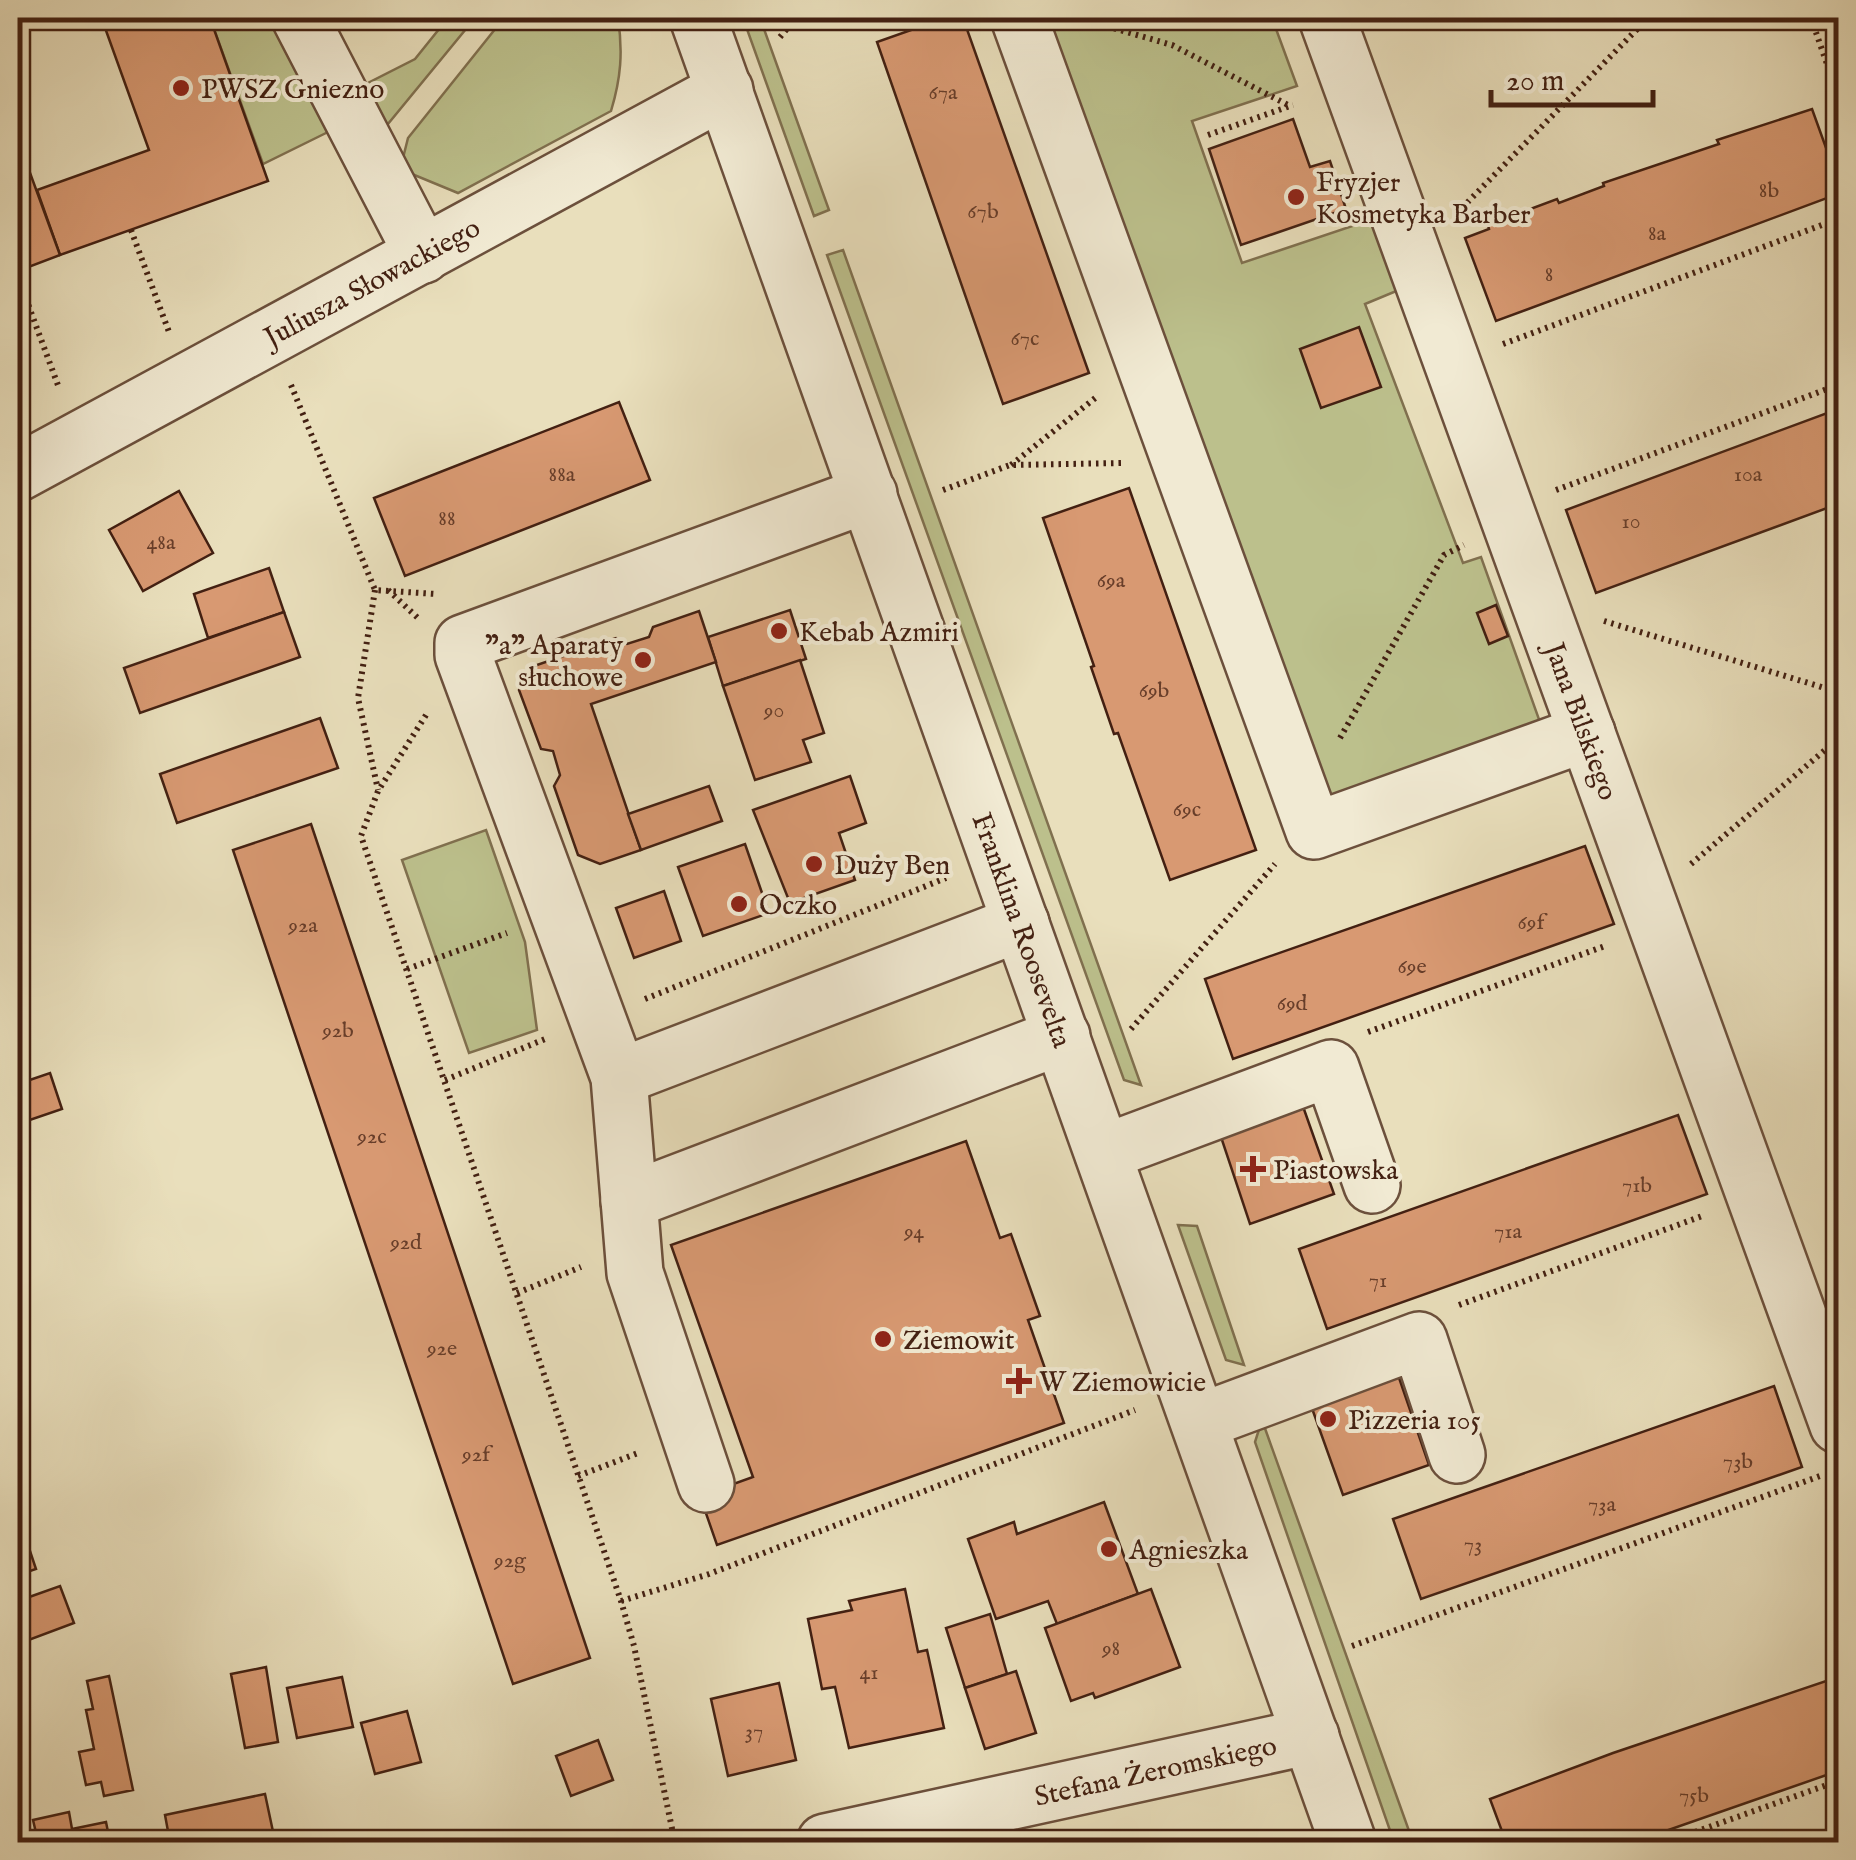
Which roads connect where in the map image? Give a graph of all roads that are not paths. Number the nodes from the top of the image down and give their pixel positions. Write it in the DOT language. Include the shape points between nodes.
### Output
graph roads {
  1 [pos="300,18"];
  2 [pos="698,18"];
  3 [pos="1019,18"];
  4 [pos="1327,18"];
  5 [pos="724,90"];
  6 [pos="423,254"];
  7 [pos="18,474"];
  8 [pos="869,494"];
  9 [pos="1587,733"];
  10 [pos="1022,923"];
  11 [pos="1062,1036"];
  12 [pos="619,1077"];
  13 [pos="1103,1153"];
  14 [pos="1372,1186"];
  15 [pos="628,1201"];
  16 [pos="1198,1422"];
  17 [pos="1838,1425"];
  18 [pos="1458,1455"];
  19 [pos="706,1484"];
  20 [pos="1310,1736"];
  21 [pos="824,1842"];
  22 [pos="1348,1842"];
  1 -- 6 [label="street"];
  2 -- 5 [label="street, Franklina Roosevelta"];
  3 -- 9 [label="street" via="1318,813"];
  4 -- 9 [label="street, Jana Bilskiego" via="1525,509"];
  5 -- 6 [label="street, Juliusza Słowackiego"];
  5 -- 8 [label="street, Franklina Roosevelta"];
  6 -- 7 [label="street, Juliusza Słowackiego"];
  8 -- 10 [label="street, Franklina Roosevelta"];
  8 -- 12 [label="street" via="464,642"];
  9 -- 17 [label="street, Jana Bilskiego"];
  10 -- 11 [label="street, Franklina Roosevelta"];
  10 -- 12 [label="street"];
  11 -- 13 [label="street, Franklina Roosevelta"];
  11 -- 15 [label="street"];
  12 -- 15 [label="street"];
  13 -- 14 [label="street" via="1331,1068"];
  13 -- 16 [label="street, Franklina Roosevelta"];
  15 -- 19 [label="street" via="634,1273"];
  16 -- 18 [label="street" via="1419,1340"];
  16 -- 20 [label="street, Franklina Roosevelta"];
  20 -- 21 [label="street, Stefana Żeromskiego"];
  20 -- 22 [label="street, Franklina Roosevelta"];
}
